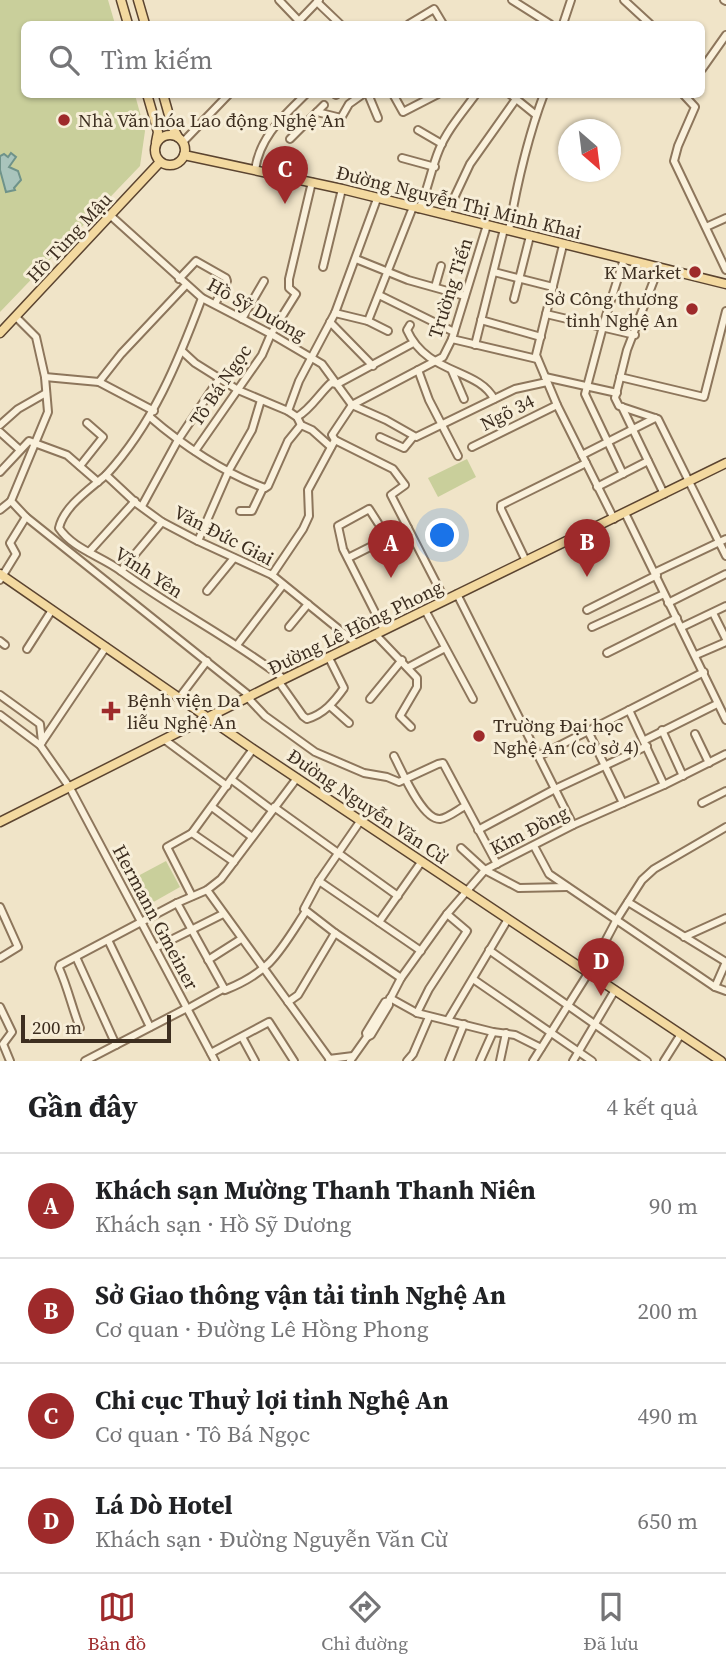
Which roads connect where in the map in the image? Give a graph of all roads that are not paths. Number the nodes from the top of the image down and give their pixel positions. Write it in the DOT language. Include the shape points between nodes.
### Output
graph roads {
  1 [pos="121,0"];
  2 [pos="138,0"];
  3 [pos="279,0"];
  4 [pos="512,0"];
  5 [pos="571,0"];
  6 [pos="624,0"];
  7 [pos="318,1"];
  8 [pos="127,21"];
  9 [pos="144,21"];
  10 [pos="295,21"];
  11 [pos="299,21"];
  12 [pos="335,21"];
  13 [pos="414,21"];
  14 [pos="441,21"];
  15 [pos="545,21"];
  16 [pos="564,21"];
  17 [pos="647,21"];
  18 [pos="726,35"];
  19 [pos="705,64"];
  20 [pos="149,98"];
  21 [pos="164,98"];
  22 [pos="225,98"];
  23 [pos="302,98"];
  24 [pos="359,98"];
  25 [pos="367,98"];
  26 [pos="395,98"];
  27 [pos="430,98"];
  28 [pos="473,98"];
  29 [pos="512,98"];
  30 [pos="514,98"];
  31 [pos="542,98"];
  32 [pos="685,98"];
  33 [pos="324,105"];
  34 [pos="317,112"];
  35 [pos="536,115"];
  36 [pos="378,118"];
  37 [pos="418,130"];
  38 [pos="290,139"];
  39 [pos="181,140"];
  40 [pos="442,144"];
  41 [pos="156,145"];
  42 [pos="184,155"];
  43 [pos="402,158"];
  44 [pos="160,162"];
  45 [pos="435,167"];
  46 [pos="255,170"];
  47 [pos="312,182"];
  48 [pos="342,189"];
  49 [pos="377,198"];
  50 [pos="416,208"];
  51 [pos="446,215"];
  52 [pos="111,216"];
  53 [pos="726,218"];
  54 [pos="486,225"];
  55 [pos="706,227"];
  56 [pos="507,230"];
  57 [pos="530,236"];
  58 [pos="563,245"];
  59 [pos="356,259"];
  60 [pos="624,259"];
  61 [pos="323,267"];
  62 [pos="440,267"];
  63 [pos="659,267"];
  64 [pos="389,270"];
  65 [pos="726,270"];
  66 [pos="494,272"];
  67 [pos="520,278"];
  68 [pos="179,279"];
  69 [pos="264,282"];
  70 [pos="726,284"];
  71 [pos="186,285"];
  72 [pos="435,286"];
  73 [pos="553,287"];
  74 [pos="379,295"];
  75 [pos="465,296"];
  76 [pos="202,298"];
  77 [pos="514,299"];
  78 [pos="215,304"];
  79 [pos="726,311"];
  80 [pos="335,313"];
  81 [pos="547,314"];
  82 [pos="16,317"];
  83 [pos="242,318"];
  84 [pos="481,320"];
  85 [pos="368,321"];
  86 [pos="330,322"];
  87 [pos="410,325"];
  88 [pos="603,327"];
  89 [pos="388,331"];
  90 [pos="0,333"];
  91 [pos="271,334"];
  92 [pos="635,335"];
  93 [pos="453,336"];
  94 [pos="541,337"];
  95 [pos="413,343"];
  96 [pos="474,345"];
  97 [pos="182,351"];
  98 [pos="313,357"];
  99 [pos="537,359"];
  100 [pos="434,362"];
  101 [pos="373,366"];
  102 [pos="418,370"];
  103 [pos="452,371"];
  104 [pos="44,377"];
  105 [pos="621,377"];
  106 [pos="219,379"];
  107 [pos="546,379"];
  108 [pos="99,382"];
  109 [pos="337,384"];
  110 [pos="587,386"];
  111 [pos="238,390"];
  112 [pos="46,393"];
  113 [pos="617,393"];
  114 [pos="464,399"];
  115 [pos="494,399"];
  116 [pos="261,400"];
  117 [pos="352,405"];
  118 [pos="557,405"];
  119 [pos="622,407"];
  120 [pos="288,411"];
  121 [pos="152,414"];
  122 [pos="297,417"];
  123 [pos="655,418"];
  124 [pos="87,423"];
  125 [pos="0,425"];
  126 [pos="301,425"];
  127 [pos="443,426"];
  128 [pos="632,429"];
  129 [pos="0,432"];
  130 [pos="380,437"];
  131 [pos="413,437"];
  132 [pos="178,440"];
  133 [pos="335,440"];
  134 [pos="608,441"];
  135 [pos="37,442"];
  136 [pos="331,447"];
  137 [pos="472,447"];
  138 [pos="20,450"];
  139 [pos="195,451"];
  140 [pos="582,455"];
  141 [pos="458,456"];
  142 [pos="648,461"];
  143 [pos="586,463"];
  144 [pos="726,463"];
  145 [pos="80,466"];
  146 [pos="229,470"];
  147 [pos="0,472"];
  148 [pos="623,474"];
  149 [pos="106,475"];
  150 [pos="690,481"];
  151 [pos="98,482"];
  152 [pos="597,487"];
  153 [pos="263,488"];
  154 [pos="664,494"];
  155 [pos="11,501"];
  156 [pos="135,501"];
  157 [pos="142,506"];
  158 [pos="0,510"];
  159 [pos="240,511"];
  160 [pos="625,513"];
  161 [pos="26,517"];
  162 [pos="614,519"];
  163 [pos="162,522"];
  164 [pos="378,523"];
  165 [pos="408,528"];
  166 [pos="723,540"];
  167 [pos="198,541"];
  168 [pos="89,552"];
  169 [pos="726,556"];
  170 [pos="234,558"];
  171 [pos="348,558"];
  172 [pos="526,561"];
  173 [pos="121,571"];
  174 [pos="656,574"];
  175 [pos="272,575"];
  176 [pos="726,575"];
  177 [pos="1,577"];
  178 [pos="283,585"];
  179 [pos="207,591"];
  180 [pos="457,594"];
  181 [pos="664,594"];
  182 [pos="445,600"];
  183 [pos="668,603"];
  184 [pos="308,604"];
  185 [pos="726,606"];
  186 [pos="52,610"];
  187 [pos="425,610"];
  188 [pos="587,610"];
  189 [pos="713,612"];
  190 [pos="677,618"];
  191 [pos="289,627"];
  192 [pos="592,627"];
  193 [pos="682,627"];
  194 [pos="380,633"];
  195 [pos="726,640"];
  196 [pos="357,643"];
  197 [pos="237,645"];
  198 [pos="106,647"];
  199 [pos="445,648"];
  200 [pos="27,649"];
  201 [pos="607,653"];
  202 [pos="696,655"];
  203 [pos="329,658"];
  204 [pos="402,660"];
  205 [pos="207,661"];
  206 [pos="408,667"];
  207 [pos="704,672"];
  208 [pos="281,681"];
  209 [pos="0,695"];
  210 [pos="179,698"];
  211 [pos="250,698"];
  212 [pos="370,699"];
  213 [pos="473,699"];
  214 [pos="717,704"];
  215 [pos="330,706"];
  216 [pos="629,710"];
  217 [pos="0,715"];
  218 [pos="209,718"];
  219 [pos="726,720"];
  220 [pos="349,723"];
  221 [pos="411,727"];
  222 [pos="662,730"];
  223 [pos="588,732"];
  224 [pos="695,734"];
  225 [pos="165,740"];
  226 [pos="646,743"];
  227 [pos="41,744"];
  228 [pos="253,749"];
  229 [pos="726,754"];
  230 [pos="394,756"];
  231 [pos="539,756"];
  232 [pos="709,763"];
  233 [pos="605,766"];
  234 [pos="683,776"];
  235 [pos="297,778"];
  236 [pos="402,781"];
  237 [pos="230,783"];
  238 [pos="664,785"];
  239 [pos="69,788"];
  240 [pos="555,789"];
  241 [pos="726,791"];
  242 [pos="411,797"];
  243 [pos="623,803"];
  244 [pos="702,803"];
  245 [pos="465,806"];
  246 [pos="212,807"];
  247 [pos="273,808"];
  248 [pos="361,820"];
  249 [pos="0,822"];
  250 [pos="573,825"];
  251 [pos="726,827"];
  252 [pos="478,830"];
  253 [pos="192,833"];
  254 [pos="252,837"];
  255 [pos="534,846"];
  256 [pos="461,848"];
  257 [pos="339,853"];
  258 [pos="422,861"];
  259 [pos="234,862"];
  260 [pos="497,864"];
  261 [pos="485,870"];
  262 [pos="319,881"];
  263 [pos="568,887"];
  264 [pos="207,890"];
  265 [pos="466,891"];
  266 [pos="192,896"];
  267 [pos="398,896"];
  268 [pos="177,902"];
  269 [pos="628,902"];
  270 [pos="0,907"];
  271 [pos="306,911"];
  272 [pos="223,914"];
  273 [pos="447,914"];
  274 [pos="726,918"];
  275 [pos="508,919"];
  276 [pos="617,919"];
  277 [pos="142,922"];
  278 [pos="379,922"];
  279 [pos="191,931"];
  280 [pos="335,933"];
  281 [pos="684,937"];
  282 [pos="241,939"];
  283 [pos="108,940"];
  284 [pos="155,948"];
  285 [pos="489,950"];
  286 [pos="421,951"];
  287 [pos="76,957"];
  288 [pos="0,958"];
  289 [pos="208,960"];
  290 [pos="726,962"];
  291 [pos="265,969"];
  292 [pos="589,972"];
  293 [pos="401,978"];
  294 [pos="473,979"];
  295 [pos="715,987"];
  296 [pos="223,989"];
  297 [pos="615,990"];
  298 [pos="726,991"];
  299 [pos="389,999"];
  300 [pos="288,1002"];
  301 [pos="0,1007"];
  302 [pos="567,1007"];
  303 [pos="187,1008"];
  304 [pos="417,1013"];
  305 [pos="429,1017"];
  306 [pos="447,1020"];
  307 [pos="464,1024"];
  308 [pos="594,1025"];
  309 [pos="150,1027"];
  310 [pos="80,1028"];
  311 [pos="493,1032"];
  312 [pos="506,1033"];
  313 [pos="550,1034"];
  314 [pos="681,1034"];
  315 [pos="242,1037"];
  316 [pos="116,1045"];
  317 [pos="541,1048"];
  318 [pos="211,1053"];
  319 [pos="576,1058"];
  320 [pos="352,1059"];
  321 [pos="330,1060"];
  322 [pos="10,1061"];
  323 [pos="85,1061"];
  324 [pos="215,1061"];
  325 [pos="256,1061"];
  326 [pos="294,1061"];
  327 [pos="407,1061"];
  328 [pos="449,1061"];
  329 [pos="480,1061"];
  330 [pos="500,1061"];
  331 [pos="533,1061"];
  332 [pos="592,1061"];
  333 [pos="647,1061"];
  334 [pos="664,1061"];
  335 [pos="721,1061"];
  1 -- 8 [label="main road"];
  2 -- 9 [label="main road"];
  3 -- 10 [label="street"];
  4 -- 15 [label="street"];
  5 -- 16 [label="street"];
  6 -- 17 [label="street"];
  7 -- 11 [label="street"];
  7 -- 12 [label="street"];
  13 -- 14 [label="street" via="434,9"];
  18 -- 19 [label="street"];
  20 -- 41 [label="main road" via="158,132"];
  21 -- 39 [label="main road"];
  22 -- 39 [label="street"];
  23 -- 46 [label="street" via="268,132"];
  24 -- 34 [label="street" via="341,118"];
  25 -- 36 [label="street"];
  26 -- 27 [label="street" via="403,112"];
  28 -- 40 [label="street"];
  29 -- 51 [label="street" via="470,164"];
  30 -- 35 [label="street"];
  31 -- 35 [label="street"];
  32 -- 55 [label="street" via="695,107 674,161"];
  33 -- 34 [label="street"];
  34 -- 38 [label="street"];
  35 -- 56 [label="street"];
  37 -- 40 [label="street"];
  39 -- 41 [label="main road" via="166,135"];
  39 -- 42 [label="main road"];
  40 -- 45 [label="street"];
  41 -- 44 [label="main road"];
  42 -- 44 [label="main road" via="176,164"];
  42 -- 46 [label="main road, Đường Nguyễn Thị Minh Khai"];
  43 -- 45 [label="street"];
  44 -- 52 [label="main road, Hồ Tùng Mậu"];
  45 -- 50 [label="street"];
  46 -- 47 [label="main road, Đường Nguyễn Thị Minh Khai"];
  47 -- 48 [label="main road, Đường Nguyễn Thị Minh Khai"];
  47 -- 91 [label="street, Tô Bá Ngọc" via="289,279 289,288 296,294"];
  48 -- 49 [label="main road, Đường Nguyễn Thị Minh Khai"];
  48 -- 61 [label="street"];
  49 -- 50 [label="main road, Đường Nguyễn Thị Minh Khai"];
  49 -- 59 [label="street"];
  50 -- 51 [label="main road, Đường Nguyễn Thị Minh Khai"];
  50 -- 64 [label="street"];
  51 -- 54 [label="main road, Đường Nguyễn Thị Minh Khai"];
  52 -- 68 [label="street, Hồ Sỹ Dương"];
  52 -- 82 [label="main road, Hồ Tùng Mậu"];
  53 -- 55 [label="street"];
  54 -- 56 [label="main road, Đường Nguyễn Thị Minh Khai"];
  54 -- 75 [label="street, Trường Tiến"];
  55 -- 65 [label="street"];
  56 -- 57 [label="main road, Đường Nguyễn Thị Minh Khai"];
  56 -- 66 [label="street"];
  57 -- 58 [label="main road, Đường Nguyễn Thị Minh Khai"];
  57 -- 67 [label="street"];
  58 -- 60 [label="main road, Đường Nguyễn Thị Minh Khai"];
  58 -- 73 [label="street"];
  59 -- 64 [label="street"];
  59 -- 80 [label="street"];
  60 -- 63 [label="main road, Đường Nguyễn Thị Minh Khai"];
  60 -- 88 [label="street"];
  62 -- 72 [label="street"];
  63 -- 70 [label="main road, Đường Nguyễn Thị Minh Khai"];
  63 -- 92 [label="street"];
  64 -- 72 [label="street"];
  64 -- 74 [label="street"];
  66 -- 67 [label="street"];
  66 -- 84 [label="street"];
  67 -- 73 [label="street"];
  67 -- 77 [label="street"];
  68 -- 71 [label="street, Hồ Sỹ Dương"];
  68 -- 78 [label="street" via="196,261 226,278"];
  69 -- 83 [label="street"];
  71 -- 76 [label="street, Hồ Sỹ Dương"];
  71 -- 108 [label="street"];
  72 -- 75 [label="street"];
  73 -- 81 [label="street"];
  74 -- 85 [label="street"];
  74 -- 93 [label="street"];
  75 -- 93 [label="street, Trường Tiến"];
  76 -- 78 [label="street, Hồ Sỹ Dương"];
  76 -- 97 [label="street"];
  78 -- 83 [label="street, Hồ Sỹ Dương"];
  79 -- 105 [label="street" via="704,397"];
  80 -- 85 [label="street"];
  80 -- 86 [label="street"];
  81 -- 88 [label="street"];
  81 -- 94 [label="street"];
  82 -- 90 [label="main road, Hồ Tùng Mậu"];
  82 -- 104 [label="street" via="36,337"];
  83 -- 91 [label="street, Hồ Sỹ Dương"];
  84 -- 94 [label="street"];
  84 -- 96 [label="street"];
  85 -- 89 [label="street"];
  86 -- 98 [label="street"];
  86 -- 101 [label="street"];
  87 -- 95 [label="street" via="407,330"];
  88 -- 92 [label="street"];
  88 -- 110 [label="street"];
  91 -- 98 [label="street, Hồ Sỹ Dương"];
  91 -- 111 [label="street, Tô Bá Ngọc"];
  92 -- 105 [label="street"];
  93 -- 96 [label="street"];
  93 -- 100 [label="street, Trường Tiến" via="443,357"];
  94 -- 99 [label="street"];
  95 -- 100 [label="street"];
  95 -- 101 [label="street"];
  96 -- 99 [label="street"];
  97 -- 106 [label="street"];
  97 -- 121 [label="street"];
  98 -- 109 [label="street, Hồ Sỹ Dương"];
  98 -- 120 [label="street"];
  99 -- 107 [label="street"];
  100 -- 102 [label="street, Trường Tiến"];
  100 -- 103 [label="street"];
  101 -- 109 [label="street"];
  102 -- 117 [label="street, Trường Tiến"];
  102 -- 127 [label="street"];
  103 -- 114 [label="street"];
  103 -- 115 [label="street" via="487,387"];
  104 -- 108 [label="street"];
  104 -- 112 [label="street"];
  105 -- 113 [label="street"];
  106 -- 111 [label="street"];
  106 -- 132 [label="street"];
  107 -- 110 [label="street"];
  107 -- 115 [label="street"];
  107 -- 118 [label="street"];
  108 -- 121 [label="street"];
  109 -- 117 [label="street, Hồ Sỹ Dương"];
  109 -- 122 [label="street" via="331,383"];
  110 -- 113 [label="street"];
  110 -- 134 [label="street" via="586,394"];
  111 -- 116 [label="street"];
  111 -- 139 [label="street, Tô Bá Ngọc"];
  112 -- 125 [label="street"];
  112 -- 135 [label="street" via="48,412"];
  113 -- 119 [label="street" via="615,398"];
  115 -- 127 [label="street"];
  116 -- 120 [label="street"];
  116 -- 146 [label="street" via="252,430"];
  117 -- 131 [label="street"];
  117 -- 133 [label="street, Trường Tiến" via="332,435"];
  118 -- 137 [label="street, Ngõ 34"];
  118 -- 140 [label="street"];
  119 -- 123 [label="street"];
  119 -- 128 [label="street"];
  120 -- 122 [label="street"];
  121 -- 132 [label="street"];
  121 -- 149 [label="street"];
  122 -- 126 [label="street"];
  123 -- 128 [label="street"];
  123 -- 150 [label="street"];
  124 -- 145 [label="street" via="103,437"];
  126 -- 136 [label="street"];
  126 -- 153 [label="street"];
  127 -- 131 [label="street"];
  127 -- 141 [label="street"];
  128 -- 134 [label="street"];
  128 -- 142 [label="street"];
  129 -- 138 [label="street"];
  130 -- 131 [label="street" via="403,448"];
  132 -- 139 [label="street"];
  132 -- 157 [label="street"];
  133 -- 136 [label="street, Trường Tiến"];
  133 -- 165 [label="street" via="393,469 405,485 391,495"];
  134 -- 140 [label="street"];
  134 -- 148 [label="street"];
  135 -- 138 [label="street" via="29,441"];
  135 -- 145 [label="street" via="68,455"];
  135 -- 155 [label="street"];
  136 -- 175 [label="street, Trường Tiến" via="308,490 309,516"];
  138 -- 147 [label="street"];
  139 -- 146 [label="street"];
  140 -- 143 [label="street"];
  142 -- 148 [label="street"];
  142 -- 154 [label="street"];
  143 -- 152 [label="street"];
  143 -- 172 [label="street" via="501,505"];
  144 -- 150 [label="main road, Đường Lê Hồng Phong"];
  145 -- 151 [label="street"];
  146 -- 153 [label="street"];
  146 -- 167 [label="street"];
  148 -- 152 [label="street"];
  149 -- 151 [label="street, Vĩnh Yên"];
  149 -- 156 [label="street, Văn Đức Giai"];
  150 -- 154 [label="main road, Đường Lê Hồng Phong"];
  150 -- 166 [label="street"];
  151 -- 168 [label="street, Vĩnh Yên" via="60,522 66,538"];
  152 -- 162 [label="street"];
  153 -- 159 [label="street" via="253,511"];
  154 -- 160 [label="main road, Đường Lê Hồng Phong"];
  155 -- 158 [label="street"];
  155 -- 161 [label="street"];
  156 -- 157 [label="street, Văn Đức Giai"];
  156 -- 168 [label="street"];
  157 -- 163 [label="street, Văn Đức Giai"];
  160 -- 162 [label="main road, Đường Lê Hồng Phong"];
  160 -- 174 [label="street"];
  161 -- 177 [label="street" via="10,543 16,554"];
  161 -- 205 [label="street"];
  162 -- 172 [label="main road, Đường Lê Hồng Phong"];
  163 -- 167 [label="street, Văn Đức Giai"];
  163 -- 173 [label="street"];
  164 -- 171 [label="street" via="369,509 339,525"];
  165 -- 171 [label="street"];
  165 -- 182 [label="street"];
  166 -- 169 [label="street"];
  166 -- 174 [label="street"];
  167 -- 170 [label="street, Văn Đức Giai"];
  168 -- 173 [label="street, Vĩnh Yên"];
  170 -- 175 [label="street, Văn Đức Giai"];
  170 -- 179 [label="street"];
  171 -- 194 [label="street"];
  172 -- 180 [label="main road, Đường Lê Hồng Phong"];
  173 -- 197 [label="street, Vĩnh Yên"];
  174 -- 181 [label="street"];
  174 -- 188 [label="street"];
  175 -- 178 [label="street, Văn Đức Giai"];
  176 -- 183 [label="street"];
  177 -- 186 [label="main road, Đường Nguyễn Văn Cừ"];
  178 -- 184 [label="street, Văn Đức Giai"];
  178 -- 197 [label="street"];
  180 -- 182 [label="main road, Đường Lê Hồng Phong"];
  180 -- 231 [label="street"];
  181 -- 183 [label="street"];
  181 -- 192 [label="street"];
  182 -- 187 [label="main road, Đường Lê Hồng Phong"];
  183 -- 190 [label="street"];
  184 -- 191 [label="street"];
  184 -- 196 [label="street, Văn Đức Giai"];
  185 -- 189 [label="street"];
  186 -- 198 [label="main road, Đường Nguyễn Văn Cừ"];
  186 -- 200 [label="street"];
  187 -- 194 [label="main road, Đường Lê Hồng Phong"];
  187 -- 199 [label="street"];
  189 -- 193 [label="street"];
  189 -- 195 [label="street"];
  190 -- 193 [label="street"];
  190 -- 201 [label="street"];
  193 -- 202 [label="street"];
  194 -- 196 [label="main road, Đường Lê Hồng Phong"];
  194 -- 204 [label="street"];
  195 -- 202 [label="street"];
  196 -- 203 [label="main road, Đường Lê Hồng Phong"];
  197 -- 208 [label="street, Vĩnh Yên"];
  198 -- 210 [label="main road, Đường Nguyễn Văn Cừ"];
  198 -- 227 [label="street"];
  199 -- 206 [label="street"];
  199 -- 213 [label="street"];
  202 -- 207 [label="street"];
  203 -- 208 [label="main road, Đường Lê Hồng Phong"];
  203 -- 215 [label="street" via="344,686"];
  204 -- 206 [label="street"];
  204 -- 212 [label="street"];
  205 -- 210 [label="street"];
  205 -- 211 [label="street"];
  206 -- 221 [label="street" via="417,685 400,716"];
  207 -- 214 [label="street"];
  207 -- 216 [label="street"];
  208 -- 211 [label="main road, Đường Lê Hồng Phong"];
  208 -- 215 [label="street, Vĩnh Yên" via="306,718"];
  209 -- 227 [label="street" via="40,724"];
  210 -- 218 [label="main road, Đường Nguyễn Văn Cừ"];
  211 -- 218 [label="main road, Đường Lê Hồng Phong"];
  211 -- 236 [label="street" via="265,716 315,752 364,773"];
  214 -- 219 [label="street"];
  214 -- 222 [label="street"];
  215 -- 220 [label="street"];
  216 -- 223 [label="street"];
  216 -- 226 [label="street"];
  217 -- 227 [label="street"];
  218 -- 225 [label="main road, Đường Lê Hồng Phong"];
  218 -- 228 [label="main road, Đường Nguyễn Văn Cừ"];
  222 -- 226 [label="street"];
  222 -- 234 [label="street"];
  223 -- 231 [label="street"];
  223 -- 233 [label="street"];
  224 -- 232 [label="street"];
  225 -- 237 [label="street"];
  225 -- 239 [label="main road, Đường Lê Hồng Phong"];
  226 -- 233 [label="street"];
  226 -- 238 [label="street"];
  227 -- 239 [label="street, Hermann Gmeiner"];
  228 -- 235 [label="main road, Đường Nguyễn Văn Cừ"];
  228 -- 237 [label="street"];
  229 -- 232 [label="street, Kim Đồng"];
  230 -- 236 [label="street"];
  231 -- 240 [label="street"];
  232 -- 234 [label="street, Kim Đồng"];
  233 -- 240 [label="street"];
  233 -- 243 [label="street"];
  234 -- 238 [label="street, Kim Đồng"];
  235 -- 247 [label="street"];
  235 -- 248 [label="main road, Đường Nguyễn Văn Cừ"];
  236 -- 242 [label="street"];
  236 -- 245 [label="street" via="437,818"];
  236 -- 245 [label="street" via="443,764"];
  237 -- 246 [label="street"];
  237 -- 247 [label="street"];
  238 -- 243 [label="street, Kim Đồng"];
  239 -- 249 [label="main road, Đường Lê Hồng Phong"];
  239 -- 277 [label="street, Hermann Gmeiner"];
  240 -- 250 [label="street"];
  240 -- 252 [label="street"];
  241 -- 244 [label="street"];
  243 -- 250 [label="street, Kim Đồng"];
  245 -- 252 [label="street"];
  246 -- 253 [label="street"];
  246 -- 254 [label="street"];
  247 -- 254 [label="street"];
  247 -- 257 [label="street"];
  248 -- 257 [label="street"];
  248 -- 258 [label="main road, Đường Nguyễn Văn Cừ"];
  250 -- 255 [label="street, Kim Đồng"];
  251 -- 269 [label="street" via="654,869"];
  252 -- 260 [label="street"];
  253 -- 259 [label="street"];
  253 -- 266 [label="street" via="167,847"];
  254 -- 259 [label="street"];
  255 -- 260 [label="street, Kim Đồng"];
  255 -- 263 [label="street" via="547,872"];
  256 -- 261 [label="street"];
  257 -- 262 [label="street"];
  257 -- 267 [label="street"];
  258 -- 265 [label="main road, Đường Nguyễn Văn Cừ"];
  258 -- 267 [label="street"];
  259 -- 264 [label="street"];
  260 -- 261 [label="street, Kim Đồng"];
  261 -- 263 [label="street" via="522,889"];
  261 -- 265 [label="street, Kim Đồng"];
  262 -- 271 [label="street"];
  262 -- 278 [label="street"];
  263 -- 276 [label="street"];
  264 -- 266 [label="street"];
  264 -- 272 [label="street"];
  265 -- 273 [label="street, Kim Đồng"];
  265 -- 275 [label="main road, Đường Nguyễn Văn Cừ"];
  266 -- 268 [label="street"];
  267 -- 278 [label="street"];
  268 -- 277 [label="street"];
  268 -- 279 [label="street"];
  269 -- 276 [label="street"];
  269 -- 281 [label="street"];
  270 -- 288 [label="street" via="18,947"];
  271 -- 280 [label="street"];
  271 -- 291 [label="street"];
  272 -- 279 [label="street"];
  272 -- 282 [label="street"];
  273 -- 286 [label="street, Kim Đồng"];
  273 -- 304 [label="street" via="467,931"];
  274 -- 281 [label="street"];
  275 -- 285 [label="street"];
  275 -- 292 [label="main road, Đường Nguyễn Văn Cừ"];
  276 -- 292 [label="street"];
  276 -- 295 [label="street"];
  277 -- 283 [label="street"];
  277 -- 284 [label="street, Hermann Gmeiner"];
  278 -- 286 [label="street"];
  279 -- 284 [label="street"];
  279 -- 289 [label="street"];
  280 -- 293 [label="street"];
  280 -- 300 [label="street" via="298,995"];
  281 -- 290 [label="street"];
  282 -- 289 [label="street"];
  282 -- 291 [label="street"];
  283 -- 287 [label="street"];
  283 -- 309 [label="street"];
  284 -- 303 [label="street, Hermann Gmeiner"];
  285 -- 294 [label="street"];
  285 -- 302 [label="street"];
  286 -- 293 [label="street, Kim Đồng"];
  287 -- 310 [label="street" via="59,968"];
  287 -- 316 [label="street"];
  289 -- 296 [label="street"];
  290 -- 295 [label="street"];
  291 -- 296 [label="street"];
  291 -- 300 [label="street"];
  292 -- 297 [label="main road, Đường Nguyễn Văn Cừ"];
  292 -- 302 [label="street"];
  293 -- 299 [label="street, Kim Đồng"];
  294 -- 306 [label="street"];
  294 -- 313 [label="street"];
  295 -- 298 [label="street"];
  296 -- 303 [label="street"];
  297 -- 308 [label="street"];
  297 -- 314 [label="main road, Đường Nguyễn Văn Cừ"];
  299 -- 304 [label="street"];
  299 -- 320 [label="street, Kim Đồng" via="390,1005"];
  300 -- 321 [label="street"];
  301 -- 322 [label="street" via="12,1032 3,1044"];
  302 -- 308 [label="street"];
  302 -- 313 [label="street"];
  303 -- 309 [label="street"];
  303 -- 318 [label="street, Hermann Gmeiner"];
  304 -- 305 [label="street"];
  305 -- 306 [label="street"];
  305 -- 327 [label="street"];
  306 -- 307 [label="street"];
  307 -- 311 [label="street"];
  307 -- 328 [label="street"];
  308 -- 319 [label="street"];
  308 -- 333 [label="street"];
  309 -- 316 [label="street"];
  311 -- 312 [label="street"];
  311 -- 329 [label="street"];
  312 -- 317 [label="street"];
  312 -- 330 [label="street"];
  313 -- 317 [label="street"];
  313 -- 319 [label="street"];
  314 -- 334 [label="street"];
  314 -- 335 [label="main road, Đường Nguyễn Văn Cừ"];
  315 -- 318 [label="street"];
  315 -- 325 [label="street"];
  315 -- 326 [label="street" via="270,1022"];
  316 -- 323 [label="street"];
  317 -- 331 [label="street"];
  318 -- 324 [label="street, Hermann Gmeiner"];
  319 -- 332 [label="street"];
  320 -- 321 [label="street"];
}
